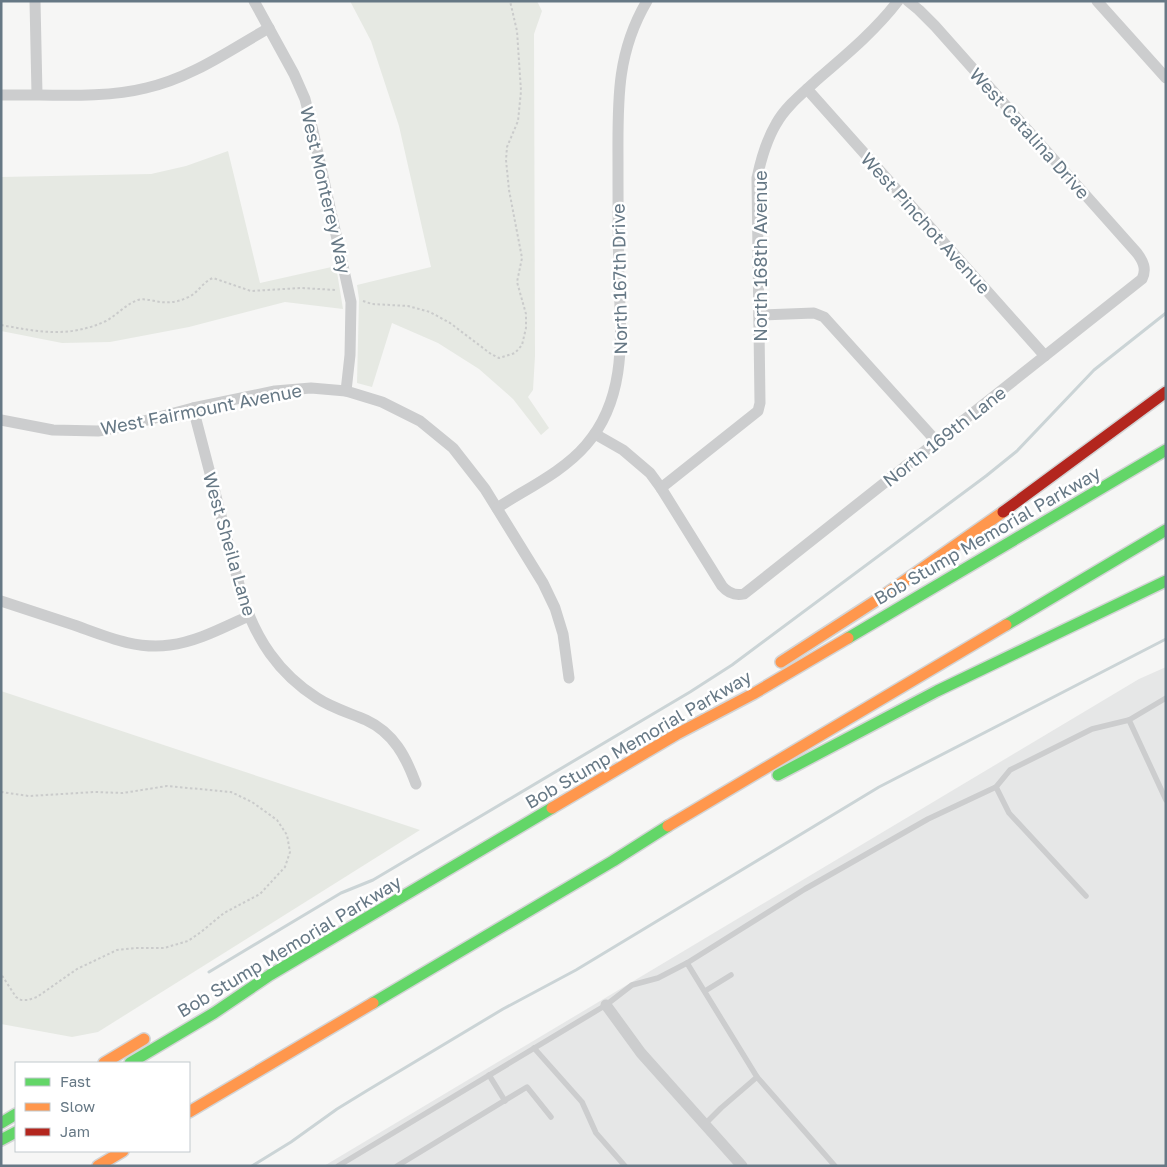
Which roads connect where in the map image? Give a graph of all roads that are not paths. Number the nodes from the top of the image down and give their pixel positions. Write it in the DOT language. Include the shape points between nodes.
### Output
graph roads {
  1 [pos="35,1"];
  2 [pos="254,1"];
  3 [pos="647,1"];
  4 [pos="898,1"];
  5 [pos="908,1"];
  6 [pos="1097,1"];
  7 [pos="269,28"];
  8 [pos="1166,78"];
  9 [pos="807,89"];
  10 [pos="37,94"];
  11 [pos="1,95"];
  12 [pos="1145,268"];
  13 [pos="759,315"];
  14 [pos="1045,356"];
  15 [pos="346,391"];
  16 [pos="1166,392"];
  17 [pos="193,408"];
  18 [pos="1,420"];
  19 [pos="595,434"];
  20 [pos="937,442"];
  21 [pos="1166,450"];
  22 [pos="661,488"];
  23 [pos="497,508"];
  24 [pos="1166,530"];
  25 [pos="1166,581"];
  26 [pos="1,601"];
  27 [pos="249,616"];
  28 [pos="774,666"];
  29 [pos="569,678"];
  30 [pos="738,689"];
  31 [pos="1166,698"];
  32 [pos="1129,720"];
  33 [pos="686,730"];
  34 [pos="765,782"];
  35 [pos="416,784"];
  36 [pos="996,787"];
  37 [pos="1166,800"];
  38 [pos="731,802"];
  39 [pos="613,861"];
  40 [pos="1086,896"];
  41 [pos="687,963"];
  42 [pos="270,975"];
  43 [pos="730,975"];
  44 [pos="705,991"];
  45 [pos="214,999"];
  46 [pos="606,1004"];
  47 [pos="155,1033"];
  48 [pos="534,1048"];
  49 [pos="106,1062"];
  50 [pos="132,1062"];
  51 [pos="489,1075"];
  52 [pos="757,1076"];
  53 [pos="505,1101"];
  54 [pos="190,1111"];
  55 [pos="15,1115"];
  56 [pos="550,1117"];
  57 [pos="1,1123"];
  58 [pos="705,1124"];
  59 [pos="15,1133"];
  60 [pos="1,1140"];
  61 [pos="121,1152"];
  62 [pos="98,1166"];
  63 [pos="338,1166"];
  64 [pos="397,1166"];
  65 [pos="625,1166"];
  66 [pos="742,1166"];
  67 [pos="835,1166"];
  1 -- 10 [label="street"];
  2 -- 7 [label="street, West Monterey Way"];
  3 -- 19 [label="street, North 167th Drive" via="626,44 618,96 620,365 612,399"];
  4 -- 9 [label="street, North 168th Avenue" via="869,34"];
  5 -- 12 [label="street, West Catalina Drive" via="935,26 1137,253"];
  6 -- 8 [label="street"];
  7 -- 10 [label="street" via="203,66 146,89 109,94"];
  7 -- 15 [label="street, West Monterey Way" via="305,99 350,293 351,335"];
  9 -- 13 [label="street, North 168th Avenue" via="776,124 760,163 757,193"];
  9 -- 14 [label="street, West Pinchot Avenue"];
  10 -- 11 [label="street"];
  12 -- 14 [label="street, North 169th Lane" via="1138,283"];
  13 -- 20 [label="street" via="814,312 824,316"];
  13 -- 22 [label="street, North 168th Avenue" via="758,411"];
  14 -- 20 [label="street, North 169th Lane"];
  15 -- 17 [label="street, West Fairmount Avenue" via="311,388 275,390"];
  15 -- 23 [label="street, West Fairmount Avenue" via="382,402 420,421 453,448"];
  16 -- 28 [label="highway" via="1016,504"];
  17 -- 18 [label="street, West Fairmount Avenue" via="98,431 53,430"];
  17 -- 27 [label="street, West Sheila Lane"];
  19 -- 22 [label="street" via="632,457"];
  19 -- 23 [label="street, North 167th Drive" via="566,463"];
  20 -- 22 [label="street, North 169th Lane" via="744,594 735,594 722,586"];
  21 -- 33 [label="highway, Bob Stump Memorial Parkway" via="753,694"];
  23 -- 29 [label="street, West Fairmount Avenue" via="543,582 555,608 563,634"];
  24 -- 39 [label="highway" via="689,812"];
  25 -- 34 [label="highway" via="936,691"];
  26 -- 27 [label="street" via="110,638 153,646 194,639"];
  27 -- 35 [label="street, West Sheila Lane" via="260,641 295,682 318,699 383,730 396,743"];
  30 -- 33 [label="highway"];
  31 -- 32 [label="lane"];
  32 -- 36 [label="lane" via="1092,729 1010,770"];
  32 -- 37 [label="lane"];
  33 -- 42 [label="highway, Bob Stump Memorial Parkway"];
  36 -- 40 [label="lane" via="1009,813"];
  36 -- 41 [label="lane" via="920,824 805,889"];
  38 -- 39 [label="highway" via="697,822"];
  39 -- 54 [label="highway"];
  41 -- 44 [label="lane"];
  41 -- 46 [label="lane" via="658,978 632,985"];
  42 -- 45 [label="highway"];
  42 -- 50 [label="highway, Bob Stump Memorial Parkway"];
  43 -- 44 [label="lane"];
  44 -- 52 [label="lane"];
  46 -- 48 [label="lane"];
  46 -- 58 [label="street" via="641,1053"];
  47 -- 49 [label="highway"];
  48 -- 51 [label="lane"];
  48 -- 65 [label="lane" via="582,1102 596,1133"];
  51 -- 53 [label="lane"];
  51 -- 63 [label="lane"];
  52 -- 58 [label="lane"];
  52 -- 67 [label="lane"];
  53 -- 56 [label="lane" via="527,1087"];
  53 -- 64 [label="lane"];
  55 -- 57 [label="highway"];
  58 -- 66 [label="street"];
  59 -- 60 [label="highway"];
  61 -- 62 [label="highway"];
}
